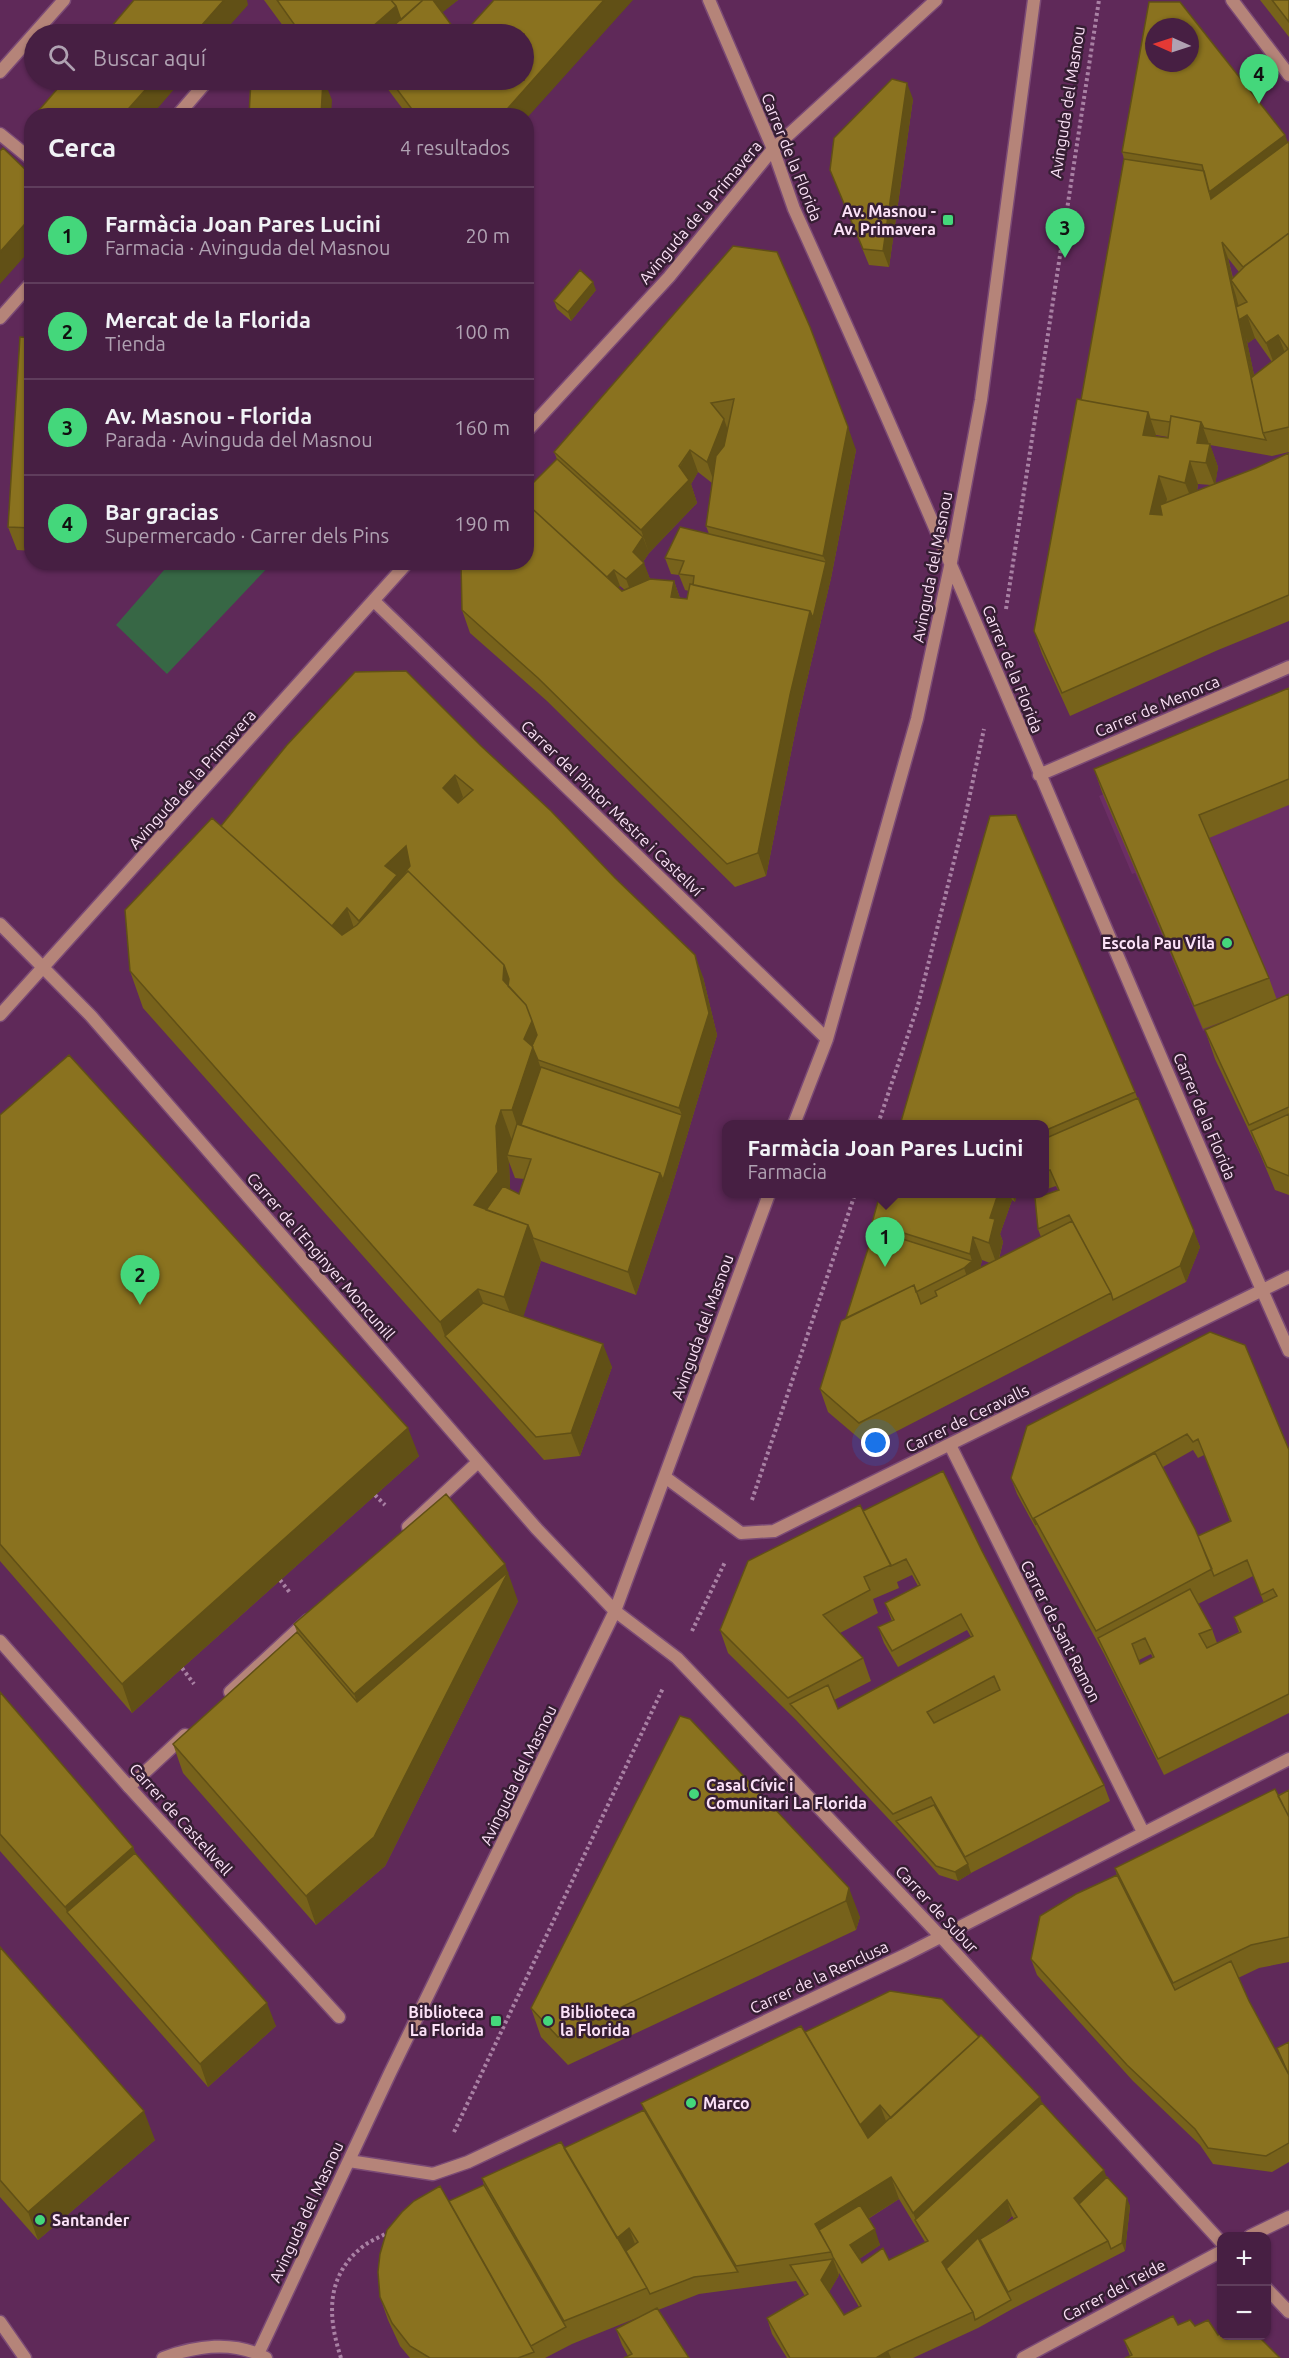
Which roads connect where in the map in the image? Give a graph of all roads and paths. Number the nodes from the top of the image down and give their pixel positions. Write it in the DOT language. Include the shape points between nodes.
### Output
graph roads {
  1 [pos="64,0"];
  2 [pos="709,0"];
  3 [pos="936,0"];
  4 [pos="1034,0"];
  5 [pos="1232,0"];
  6 [pos="1099,3"];
  7 [pos="43,24"];
  8 [pos="24,45"];
  9 [pos="0,72"];
  10 [pos="1289,75"];
  11 [pos="199,90"];
  12 [pos="184,108"];
  13 [pos="0,134"];
  14 [pos="773,149"];
  15 [pos="24,153"];
  16 [pos="24,291"];
  17 [pos="0,318"];
  18 [pos="534,423"];
  19 [pos="951,562"];
  20 [pos="401,570"];
  21 [pos="374,600"];
  22 [pos="1005,617"];
  23 [pos="1289,667"];
  24 [pos="997,674"];
  25 [pos="1039,775"];
  26 [pos="0,924"];
  27 [pos="44,968"];
  28 [pos="0,1016"];
  29 [pos="827,1039"];
  30 [pos="796,1120"];
  31 [pos="880,1120"];
  32 [pos="768,1198"];
  33 [pos="854,1198"];
  34 [pos="1289,1277"];
  35 [pos="1263,1291"];
  36 [pos="1289,1351"];
  37 [pos="950,1445"];
  38 [pos="478,1462"];
  39 [pos="665,1477"];
  40 [pos="741,1533"];
  41 [pos="399,1535"];
  42 [pos="280,1580"];
  43 [pos="295,1600"];
  44 [pos="318,1610"];
  45 [pos="615,1611"];
  46 [pos="692,1630"];
  47 [pos="0,1641"];
  48 [pos="182,1668"];
  49 [pos="194,1684"];
  50 [pos="659,1696"];
  51 [pos="222,1701"];
  52 [pos="197,1724"];
  53 [pos="1289,1759"];
  54 [pos="129,1787"];
  55 [pos="1143,1832"];
  56 [pos="941,1937"];
  57 [pos="339,2017"];
  58 [pos="453,2135"];
  59 [pos="349,2161"];
  60 [pos="1289,2217"];
  61 [pos="391,2231"];
  62 [pos="1258,2232"];
  63 [pos="1217,2238"];
  64 [pos="1217,2253"];
  65 [pos="1271,2293"];
  66 [pos="1289,2312"];
  67 [pos="0,2322"];
  68 [pos="262,2356"];
  69 [pos="25,2358"];
  70 [pos="163,2358"];
  71 [pos="341,2358"];
  72 [pos="1023,2358"];
  1 -- 7 [label="street"];
  2 -- 14 [label="street, Carrer de la Florida"];
  3 -- 14 [label="street, Avinguda de la Primavera"];
  4 -- 19 [label="street, Avinguda del Masnou" via="981,400"];
  5 -- 10 [label="street"];
  6 -- 22 [label="path, Avinguda del Masnou"];
  8 -- 9 [label="street"];
  11 -- 12 [label="street"];
  13 -- 15 [label="street"];
  14 -- 18 [label="street, Avinguda de la Primavera" via="669,277"];
  14 -- 19 [label="street, Carrer de la Florida" via="794,209"];
  16 -- 17 [label="street"];
  19 -- 24 [label="street, Carrer de la Florida"];
  19 -- 29 [label="street, Avinguda del Masnou" via="917,719"];
  20 -- 21 [label="street, Avinguda de la Primavera"];
  21 -- 27 [label="street, Avinguda de la Primavera"];
  21 -- 29 [label="street, Carrer del Pintor Mestre i Castellví"];
  23 -- 25 [label="street, Carrer de Menorca"];
  24 -- 25 [label="street, Carrer de la Florida"];
  24 -- 31 [label="path" via="918,1005"];
  25 -- 35 [label="street, Carrer de la Florida"];
  26 -- 27 [label="street, Carrer de l'Enginyer Moncunill"];
  27 -- 28 [label="street, Avinguda de la Primavera"];
  27 -- 38 [label="street, Carrer de l'Enginyer Moncunill" via="91,1016"];
  29 -- 30 [label="street, Avinguda del Masnou"];
  32 -- 39 [label="street, Avinguda del Masnou"];
  33 -- 40 [label="path"];
  34 -- 35 [label="street, Carrer de Ceravalls"];
  35 -- 36 [label="street, Carrer de la Florida"];
  35 -- 37 [label="street, Carrer de Ceravalls"];
  37 -- 40 [label="street, Carrer de Ceravalls" via="774,1531"];
  37 -- 55 [label="street, Carrer de Sant Ramon"];
  38 -- 41 [label="street"];
  38 -- 45 [label="street, Carrer de l'Enginyer Moncunill"];
  39 -- 40 [label="street"];
  39 -- 45 [label="street, Avinguda del Masnou"];
  40 -- 46 [label="path"];
  42 -- 43 [label="path"];
  44 -- 51 [label="street"];
  45 -- 56 [label="street, Carrer de Subur" via="676,1658"];
  45 -- 59 [label="street, Avinguda del Masnou"];
  47 -- 54 [label="street, Carrer de Castellvell"];
  48 -- 49 [label="path"];
  50 -- 58 [label="path"];
  52 -- 54 [label="street"];
  53 -- 55 [label="street, Carrer de la Renclusa"];
  54 -- 57 [label="street, Carrer de Castellvell"];
  55 -- 56 [label="street, Carrer de la Renclusa"];
  56 -- 59 [label="street, Carrer de la Renclusa" via="468,2162 433,2174"];
  56 -- 63 [label="street, Carrer de Subur"];
  59 -- 68 [label="street, Avinguda del Masnou"];
  60 -- 62 [label="street"];
  61 -- 71 [label="path" via="362,2246 336,2280 332,2331"];
  64 -- 72 [label="street, Carrer del Teide"];
  65 -- 66 [label="street"];
  67 -- 69 [label="street"];
  68 -- 70 [label="street" via="220,2346 188,2349"];
}
